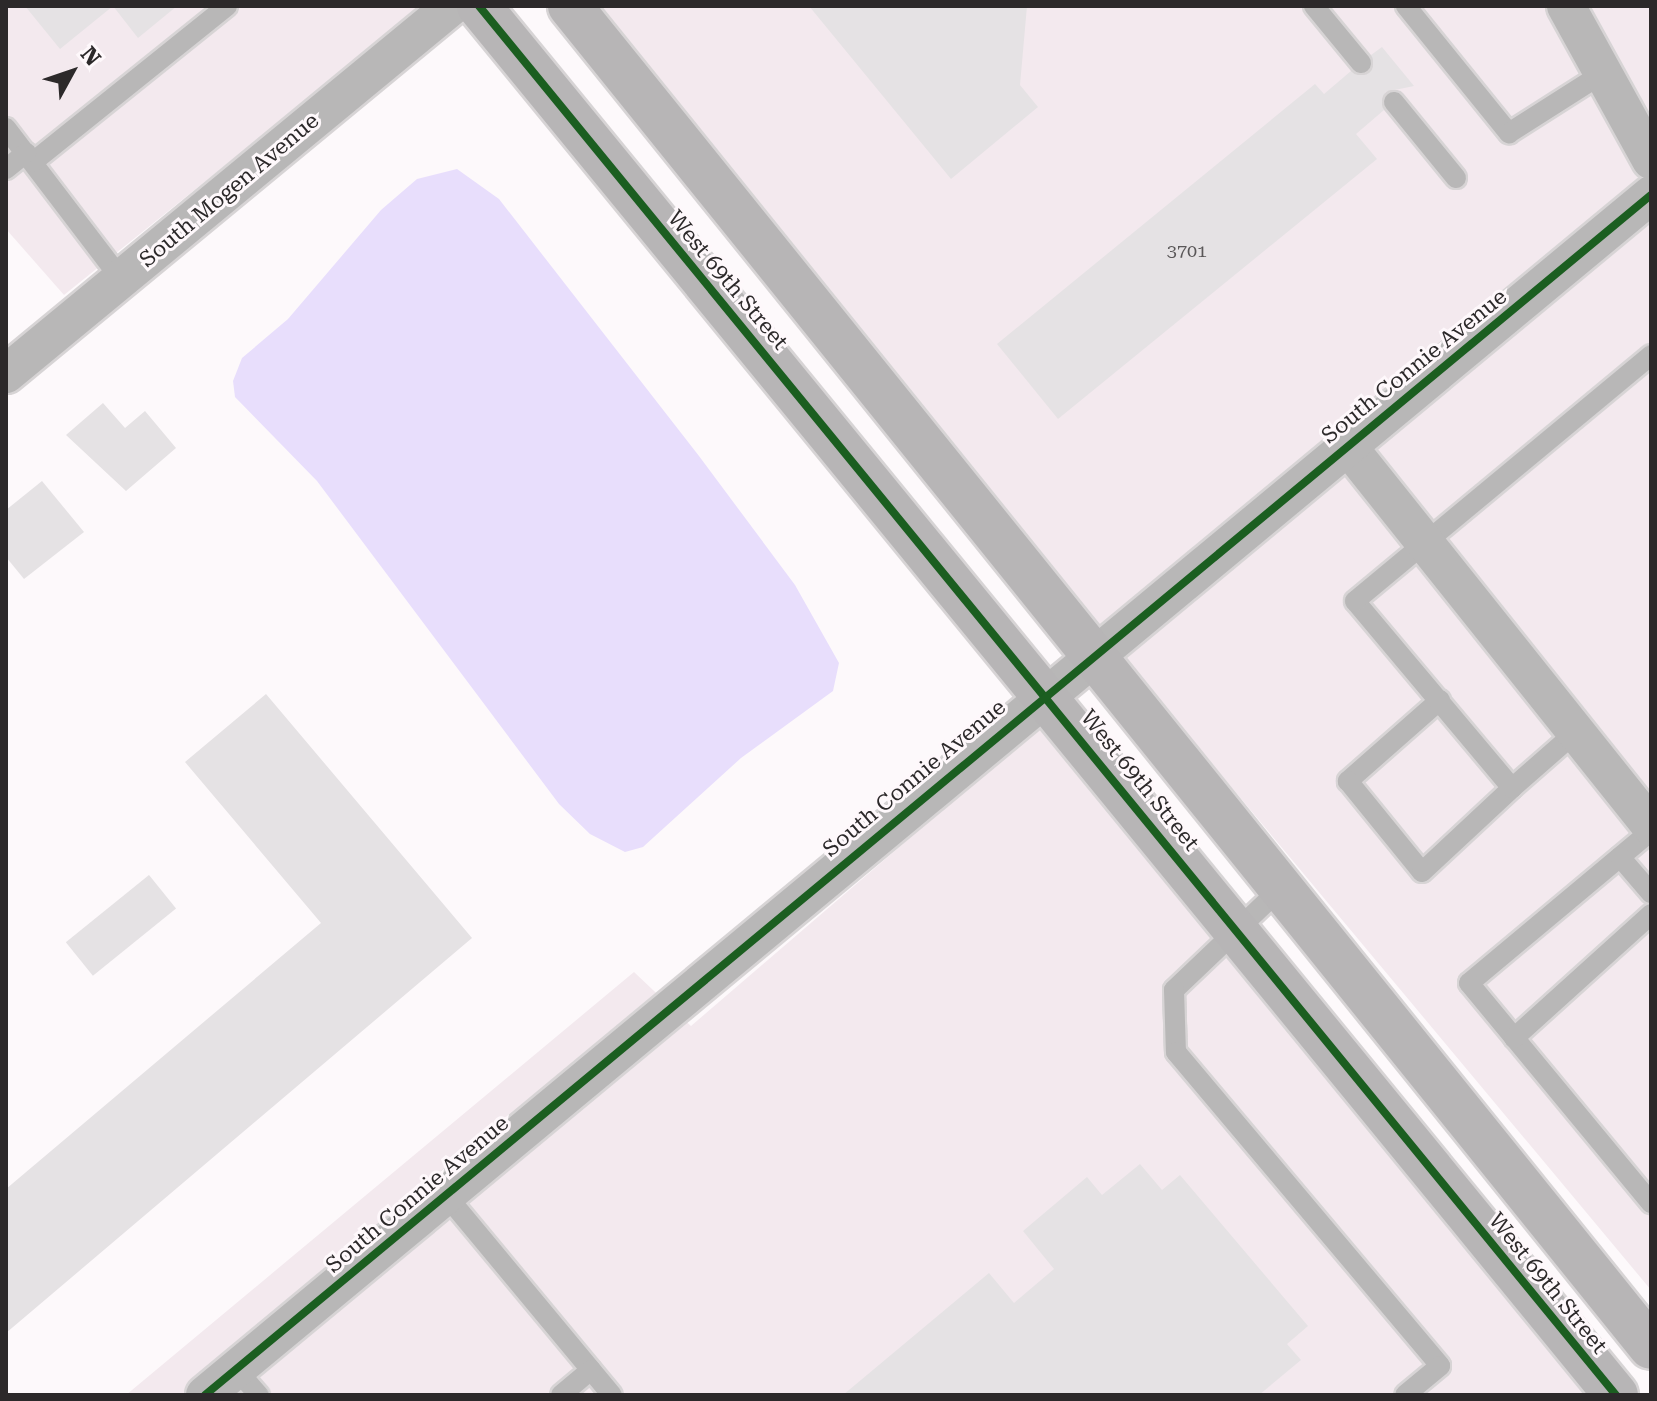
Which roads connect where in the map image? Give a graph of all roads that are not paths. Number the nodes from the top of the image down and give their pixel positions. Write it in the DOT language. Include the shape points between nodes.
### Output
graph roads {
  1 [pos="227,6"];
  2 [pos="452,6"];
  3 [pos="479,6"];
  4 [pos="570,6"];
  5 [pos="1314,6"];
  6 [pos="1406,6"];
  7 [pos="1566,6"];
  8 [pos="1361,63"];
  9 [pos="1600,75"];
  10 [pos="1394,102"];
  11 [pos="6,128"];
  12 [pos="30,157"];
  13 [pos="1651,160"];
  14 [pos="6,169"];
  15 [pos="1456,178"];
  16 [pos="1651,195"];
  17 [pos="121,279"];
  18 [pos="1651,355"];
  19 [pos="6,374"];
  20 [pos="1346,444"];
  21 [pos="1424,542"];
  22 [pos="1092,654"];
  23 [pos="1045,692"];
  24 [pos="1440,700"];
  25 [pos="1576,732"];
  26 [pos="1512,788"];
  27 [pos="1646,811"];
  28 [pos="1620,857"];
  29 [pos="1279,890"];
  30 [pos="1651,893"];
  31 [pos="1651,914"];
  32 [pos="1237,929"];
  33 [pos="1514,1038"];
  34 [pos="445,1194"];
  35 [pos="1651,1203"];
  36 [pos="1651,1347"];
  37 [pos="591,1370"];
  38 [pos="248,1382"];
  39 [pos="205,1395"];
  40 [pos="561,1395"];
  41 [pos="612,1395"];
  42 [pos="1405,1395"];
  43 [pos="1616,1395"];
  1 -- 12 [label="lane"];
  2 -- 17 [label="street, South Mogen Avenue"];
  3 -- 23 [label="street, West 69th Street"];
  4 -- 22 [label="street, West 69th Street"];
  5 -- 8 [label="lane"];
  6 -- 9 [label="lane" via="1509,133"];
  7 -- 9 [label="street"];
  9 -- 13 [label="street"];
  10 -- 15 [label="lane"];
  11 -- 12 [label="lane"];
  12 -- 14 [label="lane"];
  12 -- 17 [label="lane"];
  16 -- 20 [label="street, South Connie Avenue"];
  17 -- 19 [label="street, South Mogen Avenue"];
  18 -- 21 [label="lane"];
  20 -- 21 [label="street"];
  20 -- 22 [label="street, South Connie Avenue"];
  21 -- 24 [label="lane" via="1355,601"];
  21 -- 25 [label="street"];
  22 -- 23 [label="street, South Connie Avenue"];
  22 -- 29 [label="street, West 69th Street"];
  23 -- 32 [label="street, West 69th Street"];
  23 -- 34 [label="street, South Connie Avenue"];
  24 -- 26 [label="lane"];
  24 -- 26 [label="lane" via="1348,781 1422,872"];
  25 -- 26 [label="lane"];
  25 -- 27 [label="street"];
  27 -- 28 [label="lane"];
  28 -- 30 [label="lane"];
  28 -- 33 [label="lane" via="1469,983"];
  29 -- 32 [label="lane"];
  29 -- 36 [label="street, West 69th Street"];
  31 -- 33 [label="lane"];
  32 -- 42 [label="lane" via="1174,990 1176,1052 1440,1366"];
  32 -- 43 [label="street, West 69th Street"];
  33 -- 35 [label="lane"];
  34 -- 37 [label="lane"];
  34 -- 38 [label="street, South Connie Avenue"];
  37 -- 40 [label="lane"];
  37 -- 41 [label="lane"];
  38 -- 39 [label="street, South Connie Avenue"];
}
